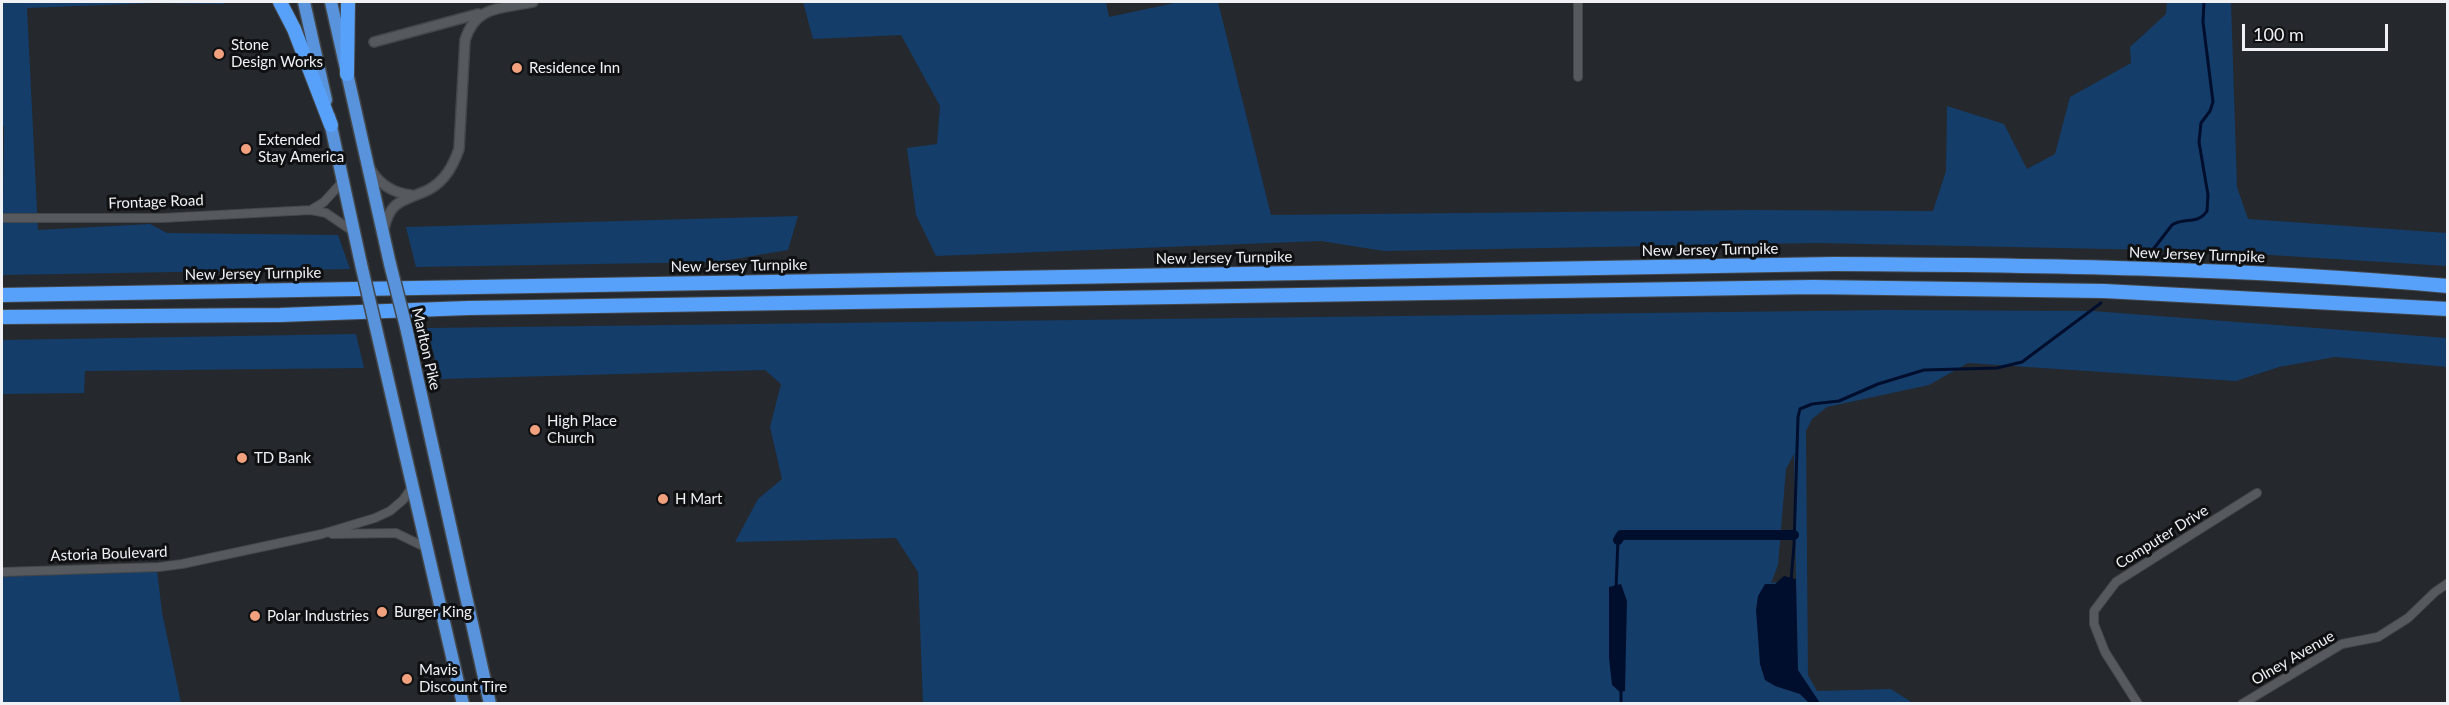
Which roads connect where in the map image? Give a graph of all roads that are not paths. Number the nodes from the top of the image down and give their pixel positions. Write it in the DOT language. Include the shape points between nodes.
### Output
graph roads {
  1 [pos="279,2"];
  2 [pos="304,2"];
  3 [pos="331,2"];
  4 [pos="348,2"];
  5 [pos="532,2"];
  6 [pos="1578,2"];
  7 [pos="484,13"];
  8 [pos="374,42"];
  9 [pos="347,74"];
  10 [pos="1578,77"];
  11 [pos="331,125"];
  12 [pos="367,161"];
  13 [pos="343,181"];
  14 [pos="413,195"];
  15 [pos="311,210"];
  16 [pos="2,218"];
  17 [pos="354,232"];
  18 [pos="384,236"];
  19 [pos="2448,286"];
  20 [pos="2,295"];
  21 [pos="2448,309"];
  22 [pos="2,317"];
  23 [pos="413,486"];
  24 [pos="2257,493"];
  25 [pos="322,534"];
  26 [pos="427,548"];
  27 [pos="2,572"];
  28 [pos="2448,584"];
  29 [pos="463,704"];
  30 [pos="490,704"];
  31 [pos="2138,704"];
  32 [pos="2242,704"];
  1 -- 11 [label="highway" via="294,29"];
  2 -- 11 [label="highway"];
  3 -- 9 [label="highway, Marlton Pike"];
  4 -- 9 [label="highway"];
  5 -- 7 [label="street"];
  6 -- 10 [label="street"];
  7 -- 8 [label="street"];
  7 -- 14 [label="street" via="470,26 465,40 459,148 454,163 440,182"];
  9 -- 12 [label="highway, Marlton Pike"];
  11 -- 13 [label="highway"];
  12 -- 14 [label="street" via="374,176 386,187"];
  12 -- 18 [label="highway, Marlton Pike"];
  13 -- 15 [label="street"];
  13 -- 17 [label="highway"];
  14 -- 18 [label="street" via="391,210"];
  15 -- 16 [label="street, Frontage Road" via="162,218"];
  15 -- 17 [label="street, Frontage Road" via="326,213"];
  17 -- 23 [label="highway, bridge"];
  18 -- 30 [label="highway, Marlton Pike, bridge"];
  19 -- 20 [label="highway, New Jersey Turnpike" via="2208,270 1833,264"];
  21 -- 22 [label="highway" via="2104,291 1813,287"];
  23 -- 25 [label="street, Astoria Boulevard" via="390,511"];
  23 -- 26 [label="highway"];
  24 -- 31 [label="street, Computer Drive" via="2116,582 2094,611 2094,624 2105,652"];
  25 -- 26 [label="street, Astoria Boulevard" via="396,533"];
  25 -- 27 [label="street, Astoria Boulevard" via="159,567"];
  26 -- 29 [label="highway"];
  28 -- 32 [label="street, Olney Avenue" via="2378,637 2342,644"];
}
